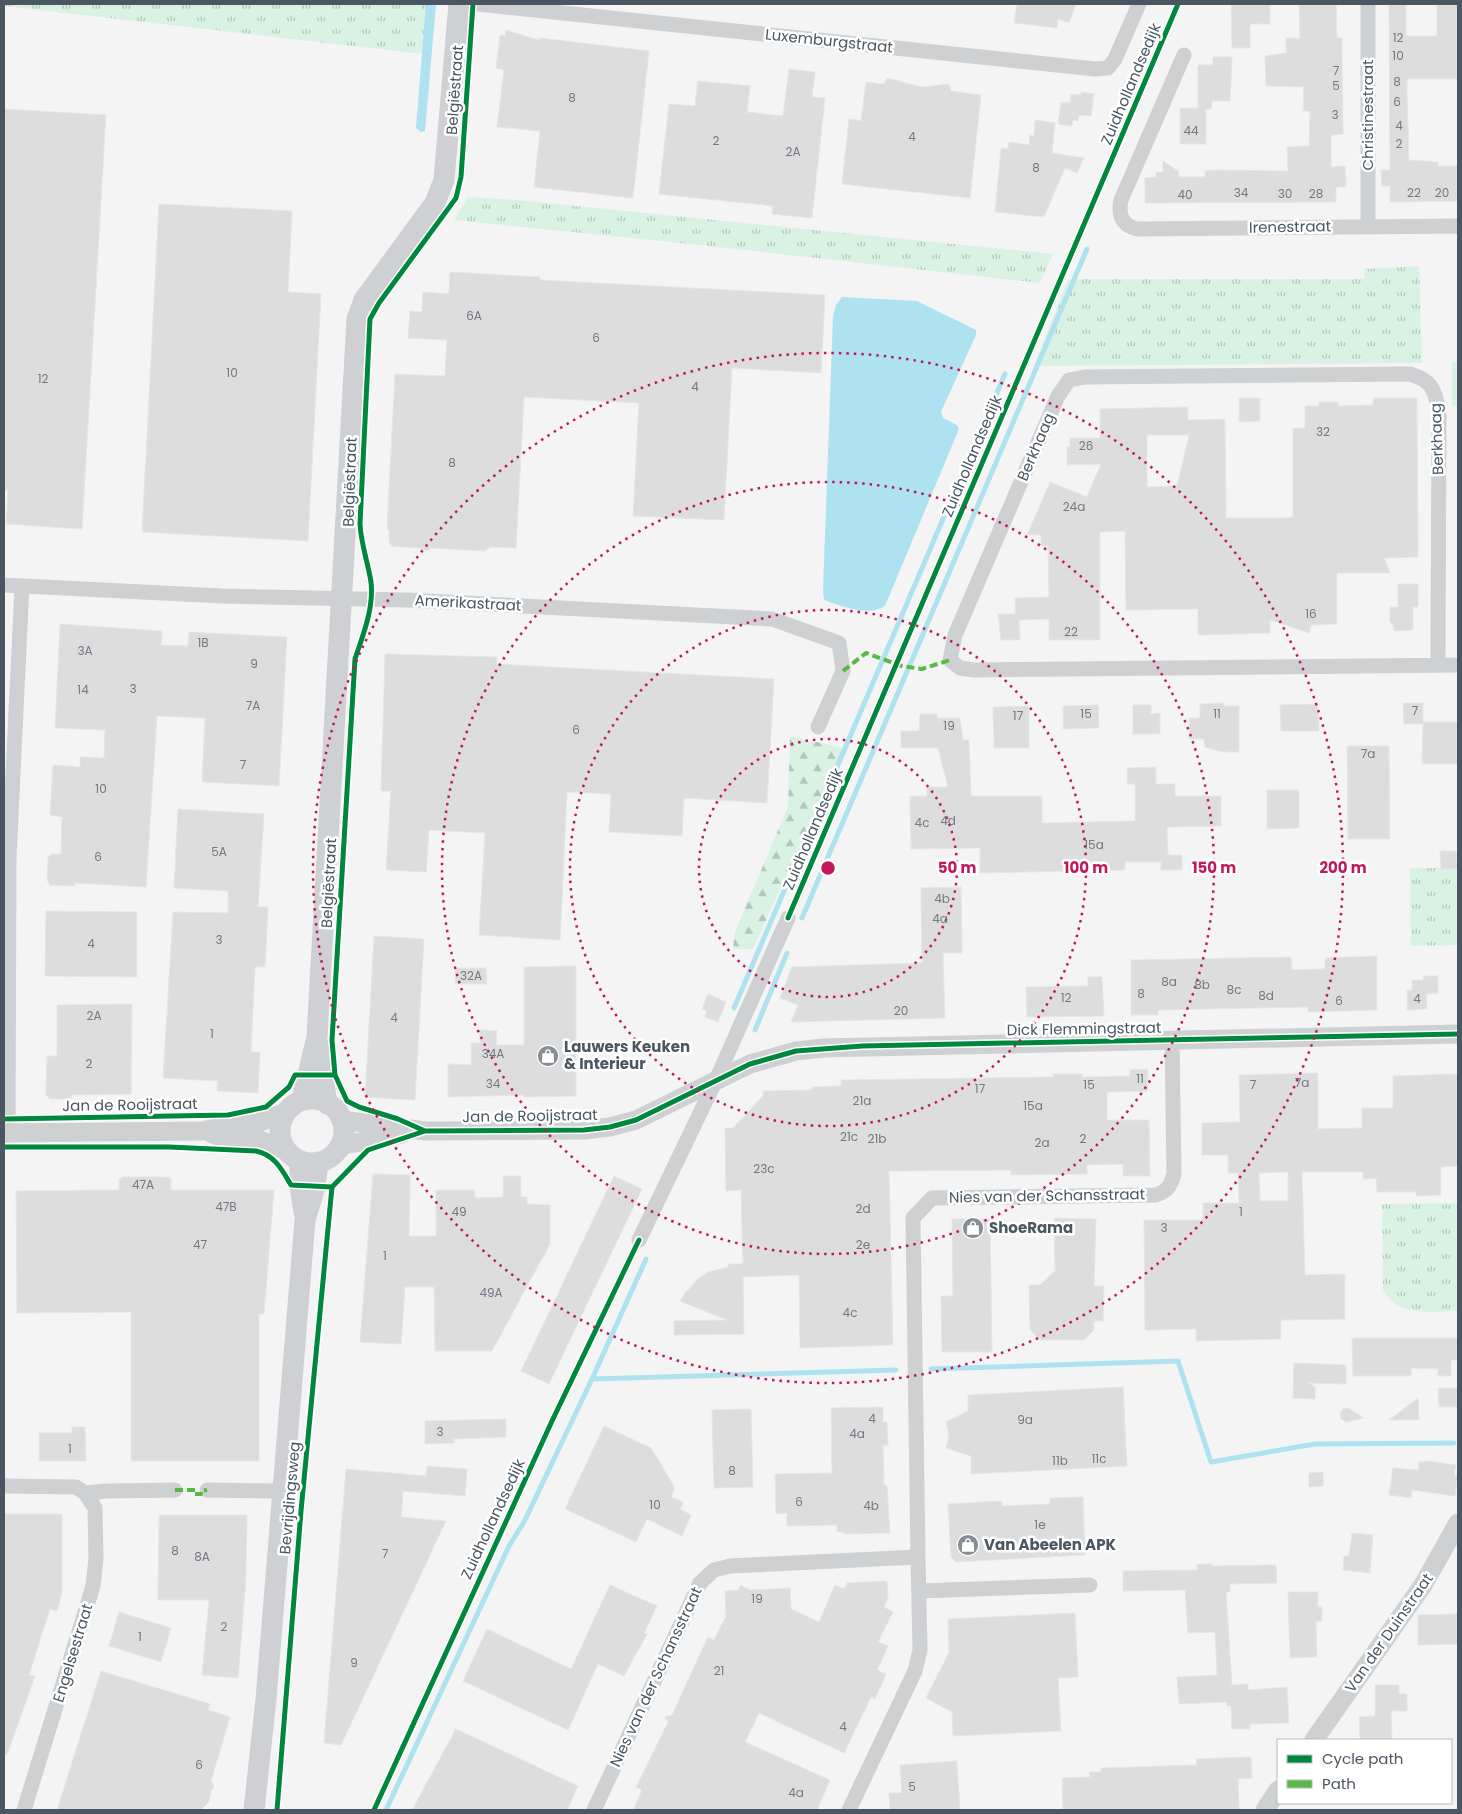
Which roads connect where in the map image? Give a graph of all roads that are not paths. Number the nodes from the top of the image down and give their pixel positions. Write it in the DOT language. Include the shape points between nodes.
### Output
graph roads {
  1 [pos="459,4"];
  2 [pos="478,4"];
  3 [pos="1139,4"];
  4 [pos="1368,4"];
  5 [pos="1184,55"];
  6 [pos="1458,226"];
  7 [pos="1368,227"];
  8 [pos="4,585"];
  9 [pos="22,586"];
  10 [pos="341,599"];
  11 [pos="1438,665"];
  12 [pos="1458,665"];
  13 [pos="818,726"];
  14 [pos="7,858"];
  15 [pos="788,918"];
  16 [pos="1458,1034"];
  17 [pos="317,1037"];
  18 [pos="1172,1040"];
  19 [pos="716,1080"];
  20 [pos="327,1104"];
  21 [pos="294,1106"];
  22 [pos="341,1120"];
  23 [pos="204,1131"];
  24 [pos="425,1131"];
  25 [pos="6,1133"];
  26 [pos="339,1146"];
  27 [pos="301,1157"];
  28 [pos="639,1240"];
  29 [pos="4,1486"];
  30 [pos="175,1490"];
  31 [pos="207,1490"];
  32 [pos="282,1491"];
  33 [pos="85,1493"];
  34 [pos="1458,1523"];
  35 [pos="918,1557"];
  36 [pos="1090,1585"];
  37 [pos="920,1591"];
  38 [pos="1315,1739"];
  39 [pos="1277,1792"];
  40 [pos="24,1810"];
  41 [pos="254,1810"];
  42 [pos="594,1810"];
  43 [pos="849,1810"];
  44 [pos="1265,1810"];
  1 -- 10 [label="main road, Belgiëstraat" via="444,180 435,203 364,300 357,319"];
  2 -- 3 [label="street, Luxemburgstraat" via="1094,69 1108,68 1115,59"];
  4 -- 7 [label="street, Christinestraat"];
  5 -- 7 [label="street, Irenestraat" via="1122,200 1124,224 1137,229"];
  6 -- 7 [label="street, Irenestraat"];
  8 -- 9 [label="street, Amerikastraat"];
  9 -- 10 [label="street, Amerikastraat"];
  9 -- 14 [label="street"];
  10 -- 13 [label="street, Amerikastraat" via="772,619 839,643 843,672"];
  10 -- 17 [label="main road, Belgiëstraat"];
  11 -- 11 [label="street, Berkhaag" via="1439,411 1434,390 1425,379 1410,374 1085,377 1069,380 1058,396 959,626 950,660 960,668 974,670"];
  11 -- 12 [label="street, Berkhaag"];
  14 -- 25 [label="street"];
  15 -- 19 [label="street"];
  16 -- 18 [label="street, Dick Flemmingstraat"];
  17 -- 20 [label="main road, Belgiëstraat"];
  17 -- 21 [label="main road, Belgiëstraat"];
  18 -- 19 [label="street, Dick Flemmingstraat" via="823,1048 796,1051 750,1064"];
  18 -- 35 [label="street, Nies van der Schansstraat" via="1174,1174 1171,1185 1164,1192 932,1198 913,1218"];
  19 -- 24 [label="street, Jan de Rooijstraat" via="636,1120 610,1127"];
  19 -- 28 [label="street"];
  20 -- 21 [label="main road" via="312,1099"];
  20 -- 22 [label="main road" via="337,1111"];
  21 -- 23 [label="street, Jan de Rooijstraat" via="257,1123"];
  21 -- 27 [label="main road" via="280,1131"];
  22 -- 24 [label="street, Jan de Rooijstraat"];
  22 -- 26 [label="main road" via="344,1130"];
  23 -- 25 [label="street, Jan de Rooijstraat"];
  23 -- 27 [label="street, Jan de Rooijstraat" via="222,1137 256,1139"];
  24 -- 26 [label="street, Jan de Rooijstraat"];
  26 -- 27 [label="main road" via="334,1154"];
  27 -- 32 [label="main road, Bevrijdingsweg" via="300,1186 305,1220"];
  29 -- 33 [label="street" via="71,1486"];
  30 -- 33 [label="street"];
  31 -- 32 [label="street"];
  32 -- 41 [label="main road, Bevrijdingsweg"];
  33 -- 40 [label="street, Engelsestraat" via="95,1508 93,1586"];
  34 -- 38 [label="street, Van der Duinstraat" via="1423,1585"];
  35 -- 37 [label="street, Nies van der Schansstraat"];
  35 -- 42 [label="street, Nies van der Schansstraat" via="730,1566 714,1570 700,1583"];
  36 -- 37 [label="street"];
  37 -- 43 [label="street, Nies van der Schansstraat" via="920,1650 915,1671"];
  39 -- 44 [label="street"];
}
